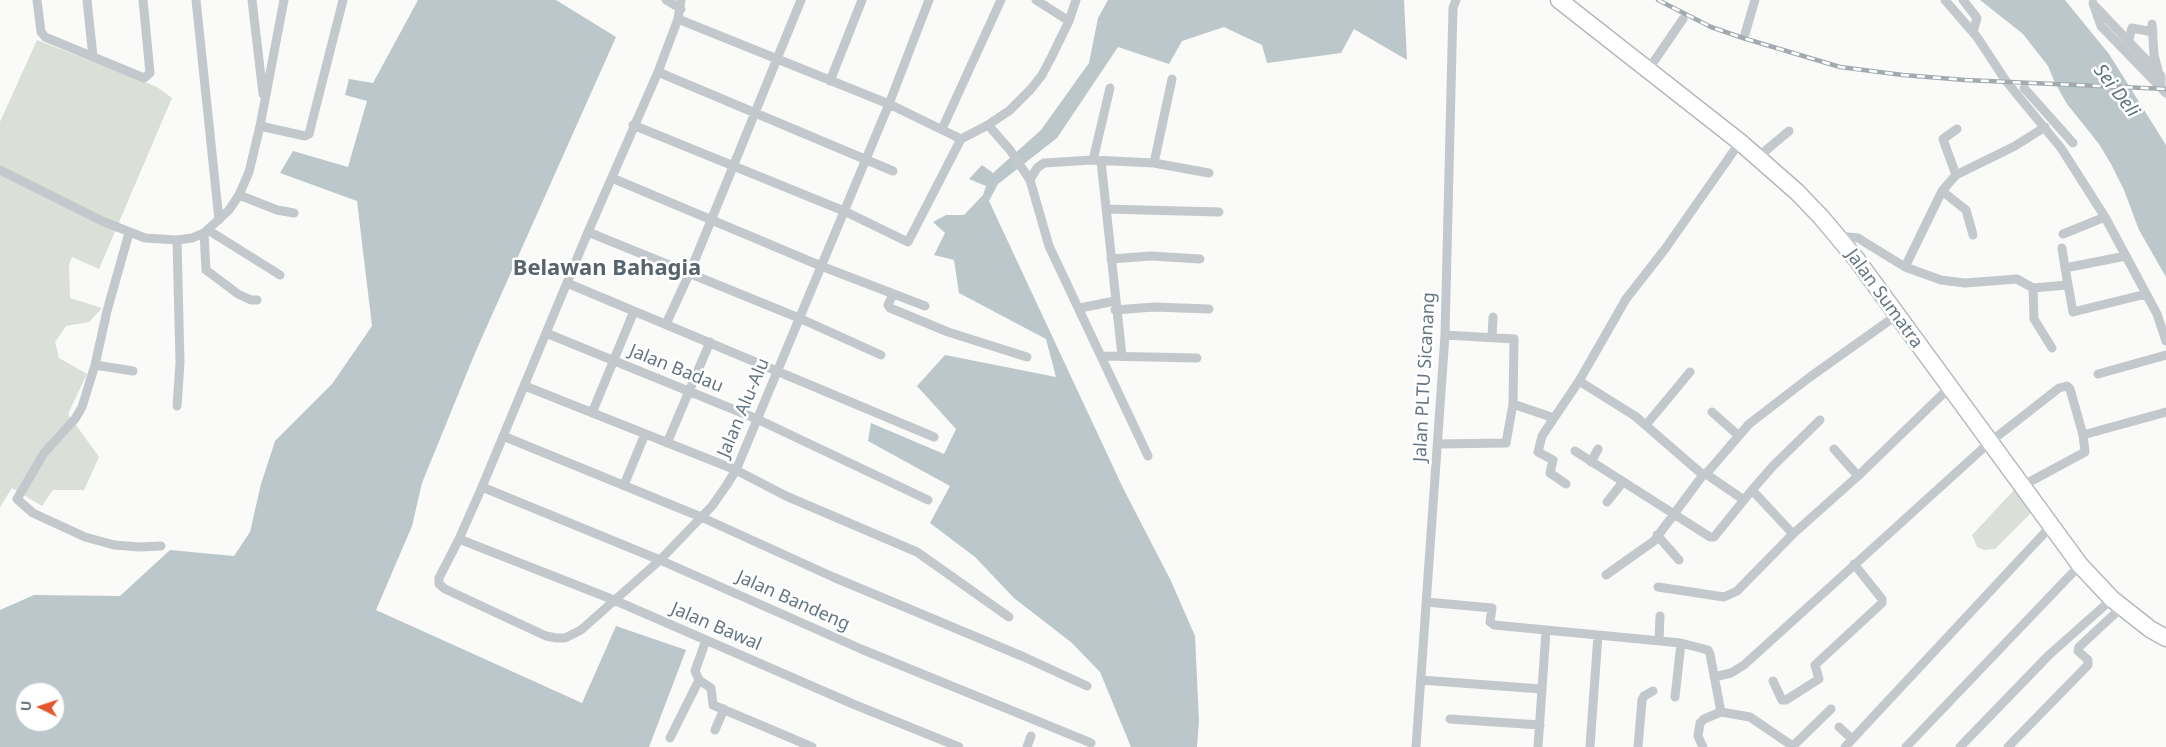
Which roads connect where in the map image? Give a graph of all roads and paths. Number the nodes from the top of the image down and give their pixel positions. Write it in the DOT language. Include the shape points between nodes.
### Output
graph roads {
  1 [pos="37,0"];
  2 [pos="87,0"];
  3 [pos="143,0"];
  4 [pos="196,0"];
  5 [pos="252,0"];
  6 [pos="284,0"];
  7 [pos="342,0"];
  8 [pos="666,0"];
  9 [pos="801,0"];
  10 [pos="862,0"];
  11 [pos="928,0"];
  12 [pos="1001,0"];
  13 [pos="1036,0"];
  14 [pos="1076,0"];
  15 [pos="1559,0"];
  16 [pos="1945,0"];
  17 [pos="1963,0"];
  18 [pos="1755,2"];
  19 [pos="2091,2"];
  20 [pos="1453,3"];
  21 [pos="681,4"];
  22 [pos="678,19"];
  23 [pos="1683,19"];
  24 [pos="1069,22"];
  25 [pos="1973,32"];
  26 [pos="1745,34"];
  27 [pos="2128,43"];
  28 [pos="92,57"];
  29 [pos="777,58"];
  30 [pos="1648,70"];
  31 [pos="658,72"];
  32 [pos="2162,76"];
  33 [pos="1172,79"];
  34 [pos="830,81"];
  35 [pos="1110,88"];
  36 [pos="2024,88"];
  37 [pos="2164,90"];
  38 [pos="264,104"];
  39 [pos="889,104"];
  40 [pos="755,113"];
  41 [pos="2050,117"];
  42 [pos="633,125"];
  43 [pos="988,125"];
  44 [pos="260,126"];
  45 [pos="2044,126"];
  46 [pos="942,129"];
  47 [pos="1957,129"];
  48 [pos="1789,131"];
  49 [pos="961,139"];
  50 [pos="1740,142"];
  51 [pos="2073,143"];
  52 [pos="1758,157"];
  53 [pos="0,159"];
  54 [pos="866,159"];
  55 [pos="1097,160"];
  56 [pos="1154,163"];
  57 [pos="732,166"];
  58 [pos="1,170"];
  59 [pos="893,171"];
  60 [pos="1209,173"];
  61 [pos="1956,175"];
  62 [pos="1028,176"];
  63 [pos="612,178"];
  64 [pos="1942,191"];
  65 [pos="239,195"];
  66 [pos="1106,209"];
  67 [pos="844,212"];
  68 [pos="1220,212"];
  69 [pos="294,213"];
  70 [pos="2105,217"];
  71 [pos="219,220"];
  72 [pos="711,220"];
  73 [pos="206,232"];
  74 [pos="588,232"];
  75 [pos="129,233"];
  76 [pos="1973,234"];
  77 [pos="2063,234"];
  78 [pos="1838,236"];
  79 [pos="177,240"];
  80 [pos="2062,248"];
  81 [pos="2126,256"];
  82 [pos="1110,259"];
  83 [pos="1200,259"];
  84 [pos="821,266"];
  85 [pos="1905,267"];
  86 [pos="2065,268"];
  87 [pos="690,272"];
  88 [pos="280,275"];
  89 [pos="566,283"];
  90 [pos="2067,285"];
  91 [pos="2033,288"];
  92 [pos="893,294"];
  93 [pos="2146,294"];
  94 [pos="256,300"];
  95 [pos="1115,305"];
  96 [pos="925,306"];
  97 [pos="1080,308"];
  98 [pos="1209,309"];
  99 [pos="634,311"];
  100 [pos="1897,315"];
  101 [pos="1494,317"];
  102 [pos="799,318"];
  103 [pos="666,324"];
  104 [pos="546,333"];
  105 [pos="1445,335"];
  106 [pos="1492,337"];
  107 [pos="2166,341"];
  108 [pos="710,342"];
  109 [pos="2052,348"];
  110 [pos="882,355"];
  111 [pos="2166,355"];
  112 [pos="1102,356"];
  113 [pos="1122,356"];
  114 [pos="1027,357"];
  115 [pos="1197,358"];
  116 [pos="614,361"];
  117 [pos="95,365"];
  118 [pos="778,370"];
  119 [pos="133,371"];
  120 [pos="1690,372"];
  121 [pos="2098,374"];
  122 [pos="1580,382"];
  123 [pos="525,386"];
  124 [pos="1949,388"];
  125 [pos="689,392"];
  126 [pos="1513,404"];
  127 [pos="177,406"];
  128 [pos="1712,412"];
  129 [pos="2166,412"];
  130 [pos="592,413"];
  131 [pos="1554,418"];
  132 [pos="757,419"];
  133 [pos="1820,420"];
  134 [pos="1646,425"];
  135 [pos="645,434"];
  136 [pos="2083,435"];
  137 [pos="504,436"];
  138 [pos="1739,436"];
  139 [pos="934,437"];
  140 [pos="1990,442"];
  141 [pos="667,443"];
  142 [pos="1438,444"];
  143 [pos="1598,449"];
  144 [pos="1834,449"];
  145 [pos="1576,451"];
  146 [pos="1148,456"];
  147 [pos="1591,462"];
  148 [pos="736,470"];
  149 [pos="1704,474"];
  150 [pos="1858,476"];
  151 [pos="1623,482"];
  152 [pos="1566,484"];
  153 [pos="624,485"];
  154 [pos="2022,486"];
  155 [pos="482,487"];
  156 [pos="1752,490"];
  157 [pos="928,500"];
  158 [pos="1744,500"];
  159 [pos="1607,502"];
  160 [pos="1672,514"];
  161 [pos="701,517"];
  162 [pos="2051,526"];
  163 [pos="1793,534"];
  164 [pos="1658,535"];
  165 [pos="460,539"];
  166 [pos="161,546"];
  167 [pos="660,560"];
  168 [pos="1679,560"];
  169 [pos="1854,564"];
  170 [pos="2080,565"];
  171 [pos="1606,575"];
  172 [pos="1658,587"];
  173 [pos="614,600"];
  174 [pos="1426,602"];
  175 [pos="2117,603"];
  176 [pos="1660,616"];
  177 [pos="1009,617"];
  178 [pos="1546,631"];
  179 [pos="1598,635"];
  180 [pos="2166,638"];
  181 [pos="706,640"];
  182 [pos="1659,641"];
  183 [pos="1681,643"];
  184 [pos="1714,677"];
  185 [pos="699,680"];
  186 [pos="1421,680"];
  187 [pos="1773,681"];
  188 [pos="1087,686"];
  189 [pos="1542,689"];
  190 [pos="1653,691"];
  191 [pos="1675,697"];
  192 [pos="724,709"];
  193 [pos="1831,709"];
  194 [pos="1721,712"];
  195 [pos="1450,719"];
  196 [pos="1540,726"];
  197 [pos="1839,728"];
  198 [pos="715,730"];
  199 [pos="1031,736"];
  200 [pos="935,737"];
  201 [pos="670,738"];
  202 [pos="1852,739"];
  203 [pos="1090,743"];
  204 [pos="812,747"];
  205 [pos="932,747"];
  206 [pos="959,747"];
  207 [pos="1027,747"];
  208 [pos="1416,747"];
  209 [pos="1538,747"];
  210 [pos="1590,747"];
  211 [pos="1638,747"];
  212 [pos="1702,747"];
  213 [pos="1794,747"];
  214 [pos="1845,747"];
  215 [pos="1906,747"];
  216 [pos="1960,747"];
  217 [pos="2008,747"];
  1 -- 28 [label="street" via="42,34"];
  2 -- 28 [label="street"];
  3 -- 28 [label="street" via="148,77 138,77"];
  4 -- 71 [label="street"];
  5 -- 38 [label="street"];
  6 -- 38 [label="street"];
  7 -- 44 [label="street" via="309,134 305,136"];
  8 -- 21 [label="street"];
  9 -- 29 [label="street"];
  10 -- 34 [label="street"];
  11 -- 39 [label="street, Jalan Alu-Alu"];
  12 -- 46 [label="street"];
  13 -- 24 [label="street"];
  14 -- 24 [label="street"];
  15 -- 30 [label="highway, Jalan Sumatra"];
  16 -- 25 [label="street"];
  17 -- 25 [label="street" via="1977,18"];
  18 -- 26 [label="street"];
  19 -- 27 [label="street"];
  19 -- 37 [label="street" via="2100,26"];
  20 -- 105 [label="street, Jalan PLTU Sicanang"];
  21 -- 22 [label="street"];
  22 -- 29 [label="street"];
  22 -- 31 [label="street"];
  23 -- 30 [label="street"];
  24 -- 43 [label="street" via="1042,75 1031,89 1010,110"];
  25 -- 45 [label="street" via="2006,81"];
  27 -- 32 [label="street"];
  27 -- 32 [label="street" via="2132,28 2153,28 2154,55"];
  29 -- 34 [label="street"];
  29 -- 40 [label="street"];
  30 -- 50 [label="highway, Jalan Sumatra"];
  31 -- 40 [label="street"];
  31 -- 42 [label="street"];
  32 -- 37 [label="street"];
  33 -- 56 [label="street"];
  34 -- 39 [label="street"];
  35 -- 55 [label="street"];
  36 -- 41 [label="street"];
  38 -- 44 [label="street"];
  39 -- 46 [label="street"];
  39 -- 54 [label="street, Jalan Alu-Alu"];
  40 -- 54 [label="street"];
  40 -- 57 [label="street"];
  41 -- 45 [label="street"];
  41 -- 51 [label="street"];
  42 -- 57 [label="street"];
  42 -- 63 [label="street"];
  43 -- 49 [label="street"];
  43 -- 62 [label="street"];
  44 -- 65 [label="street"];
  45 -- 61 [label="street" via="2015,146"];
  45 -- 70 [label="street" via="2062,148"];
  46 -- 49 [label="street"];
  47 -- 61 [label="street" via="1943,139"];
  48 -- 52 [label="street"];
  49 -- 67 [label="street" via="908,242"];
  50 -- 52 [label="highway, Jalan Sumatra"];
  50 -- 122 [label="street" via="1626,299"];
  52 -- 78 [label="highway, Jalan Sumatra"];
  53 -- 58 [label="street"];
  54 -- 59 [label="street"];
  54 -- 67 [label="street, Jalan Alu-Alu"];
  55 -- 56 [label="street"];
  55 -- 62 [label="street" via="1044,164"];
  55 -- 66 [label="street"];
  56 -- 60 [label="street"];
  57 -- 67 [label="street"];
  57 -- 72 [label="street"];
  58 -- 75 [label="street"];
  61 -- 64 [label="street"];
  62 -- 97 [label="street" via="1049,246"];
  63 -- 72 [label="street"];
  63 -- 74 [label="street"];
  64 -- 76 [label="street" via="1966,210"];
  64 -- 85 [label="street"];
  65 -- 69 [label="street"];
  65 -- 71 [label="street"];
  66 -- 68 [label="street"];
  66 -- 82 [label="street"];
  67 -- 84 [label="street, Jalan Alu-Alu"];
  70 -- 77 [label="street"];
  70 -- 81 [label="street"];
  71 -- 73 [label="street"];
  72 -- 84 [label="street"];
  72 -- 87 [label="street"];
  73 -- 79 [label="street"];
  73 -- 88 [label="street"];
  73 -- 94 [label="street" via="206,270 238,294"];
  74 -- 87 [label="street"];
  74 -- 89 [label="street"];
  75 -- 79 [label="street" via="145,238"];
  75 -- 117 [label="street"];
  78 -- 85 [label="street" via="1858,238"];
  78 -- 100 [label="highway, Jalan Sumatra"];
  79 -- 127 [label="street" via="180,363"];
  80 -- 86 [label="street"];
  81 -- 86 [label="street"];
  81 -- 93 [label="street"];
  82 -- 83 [label="street" via="1151,256"];
  82 -- 95 [label="street"];
  84 -- 92 [label="street"];
  84 -- 102 [label="street, Jalan Alu-Alu"];
  85 -- 91 [label="street" via="1952,283 2013,279"];
  86 -- 90 [label="street"];
  87 -- 102 [label="street"];
  87 -- 103 [label="street"];
  89 -- 99 [label="street"];
  89 -- 104 [label="street"];
  90 -- 91 [label="street"];
  90 -- 93 [label="street" via="2071,309 2076,313"];
  91 -- 109 [label="street" via="2034,318"];
  92 -- 96 [label="street"];
  92 -- 114 [label="street" via="888,305 890,308 948,332"];
  93 -- 107 [label="street"];
  95 -- 97 [label="street"];
  95 -- 98 [label="street"];
  95 -- 113 [label="street"];
  97 -- 112 [label="street"];
  99 -- 103 [label="street"];
  99 -- 116 [label="street"];
  100 -- 124 [label="highway, Jalan Sumatra"];
  100 -- 138 [label="street" via="1810,377 1749,424"];
  101 -- 106 [label="street"];
  102 -- 110 [label="street"];
  102 -- 118 [label="street, Jalan Alu-Alu"];
  103 -- 108 [label="street"];
  104 -- 116 [label="street, Jalan Badau"];
  104 -- 123 [label="street"];
  105 -- 106 [label="street"];
  105 -- 142 [label="street, Jalan PLTU Sicanang"];
  106 -- 126 [label="street" via="1512,338 1516,342"];
  108 -- 118 [label="street"];
  108 -- 125 [label="street"];
  111 -- 121 [label="street"];
  112 -- 113 [label="street"];
  112 -- 146 [label="street"];
  113 -- 115 [label="street"];
  116 -- 125 [label="street, Jalan Badau"];
  116 -- 130 [label="street"];
  117 -- 119 [label="street"];
  117 -- 166 [label="street" via="78,413 44,452 17,499 34,513 85,537 114,545"];
  118 -- 132 [label="street, Jalan Alu-Alu"];
  118 -- 139 [label="street"];
  120 -- 134 [label="street"];
  122 -- 131 [label="street"];
  122 -- 134 [label="street"];
  123 -- 130 [label="street"];
  123 -- 137 [label="street"];
  124 -- 140 [label="highway, Jalan Sumatra"];
  124 -- 150 [label="street"];
  125 -- 132 [label="street, Jalan Badau"];
  125 -- 141 [label="street"];
  126 -- 131 [label="street"];
  126 -- 142 [label="street" via="1506,443"];
  128 -- 138 [label="street"];
  129 -- 136 [label="street"];
  130 -- 135 [label="street"];
  131 -- 152 [label="street" via="1542,436 1538,452 1553,460 1550,473"];
  132 -- 148 [label="street, Jalan Alu-Alu"];
  132 -- 157 [label="street, Jalan Badau"];
  133 -- 156 [label="street"];
  134 -- 149 [label="street"];
  135 -- 141 [label="street"];
  135 -- 153 [label="street"];
  136 -- 140 [label="street" via="2070,389 2063,386"];
  136 -- 154 [label="street" via="2084,454"];
  137 -- 153 [label="street"];
  137 -- 155 [label="street"];
  138 -- 149 [label="street"];
  140 -- 154 [label="highway, Jalan Sumatra"];
  140 -- 169 [label="street"];
  141 -- 148 [label="street"];
  142 -- 174 [label="street, Jalan PLTU Sicanang"];
  143 -- 147 [label="street"];
  144 -- 150 [label="street"];
  145 -- 147 [label="street"];
  147 -- 151 [label="street"];
  148 -- 161 [label="street, Jalan Alu-Alu" via="720,496"];
  148 -- 177 [label="street" via="786,496 917,552"];
  149 -- 158 [label="street"];
  149 -- 160 [label="street"];
  150 -- 163 [label="street"];
  151 -- 159 [label="street"];
  151 -- 160 [label="street"];
  153 -- 161 [label="street"];
  154 -- 162 [label="highway, Jalan Sumatra"];
  155 -- 165 [label="street"];
  155 -- 167 [label="street, Jalan Bandeng"];
  156 -- 158 [label="street"];
  156 -- 163 [label="street"];
  158 -- 160 [label="street" via="1712,538"];
  160 -- 164 [label="street"];
  161 -- 167 [label="street, Jalan Alu-Alu"];
  161 -- 188 [label="street"];
  162 -- 170 [label="highway, Jalan Sumatra"];
  162 -- 202 [label="street"];
  163 -- 172 [label="street" via="1730,596"];
  164 -- 168 [label="street"];
  164 -- 171 [label="street"];
  165 -- 173 [label="street, Jalan Bawal"];
  165 -- 173 [label="street, Jalan Alu-Alu" via="439,578 439,584 546,636 565,638 581,630"];
  167 -- 173 [label="street, Jalan Alu-Alu"];
  167 -- 203 [label="street, Jalan Bandeng" via="869,652"];
  169 -- 184 [label="street" via="1744,664 1731,673"];
  169 -- 187 [label="street" via="1882,603 1815,665 1819,678 1786,700 1782,700"];
  170 -- 175 [label="highway, Jalan Sumatra"];
  170 -- 215 [label="street"];
  173 -- 181 [label="street, Jalan Bawal"];
  174 -- 178 [label="street" via="1487,606 1493,610 1490,622 1494,625"];
  174 -- 186 [label="street, Jalan PLTU Sicanang"];
  175 -- 180 [label="highway, Jalan Sumatra"];
  175 -- 216 [label="street" via="2049,655"];
  175 -- 217 [label="street" via="2079,647 2078,651 2088,664"];
  176 -- 182 [label="street"];
  178 -- 179 [label="street"];
  178 -- 189 [label="street"];
  179 -- 182 [label="street"];
  179 -- 210 [label="street"];
  181 -- 185 [label="street" via="696,667"];
  181 -- 200 [label="street, Jalan Bawal"];
  182 -- 183 [label="street"];
  183 -- 184 [label="street" via="1710,652"];
  183 -- 191 [label="street"];
  184 -- 194 [label="street"];
  185 -- 192 [label="street" via="711,688 712,703"];
  185 -- 201 [label="street"];
  186 -- 189 [label="street"];
  186 -- 208 [label="street, Jalan PLTU Sicanang"];
  189 -- 196 [label="street"];
  190 -- 211 [label="street" via="1642,700"];
  192 -- 198 [label="street"];
  192 -- 204 [label="street"];
  193 -- 213 [label="street"];
  194 -- 212 [label="street" via="1700,723 1698,736"];
  194 -- 213 [label="street" via="1750,717"];
  195 -- 196 [label="street"];
  196 -- 209 [label="street"];
  197 -- 202 [label="street"];
  199 -- 207 [label="street"];
  200 -- 205 [label="street"];
  200 -- 206 [label="street, Jalan Bawal"];
  202 -- 214 [label="street"];
}
